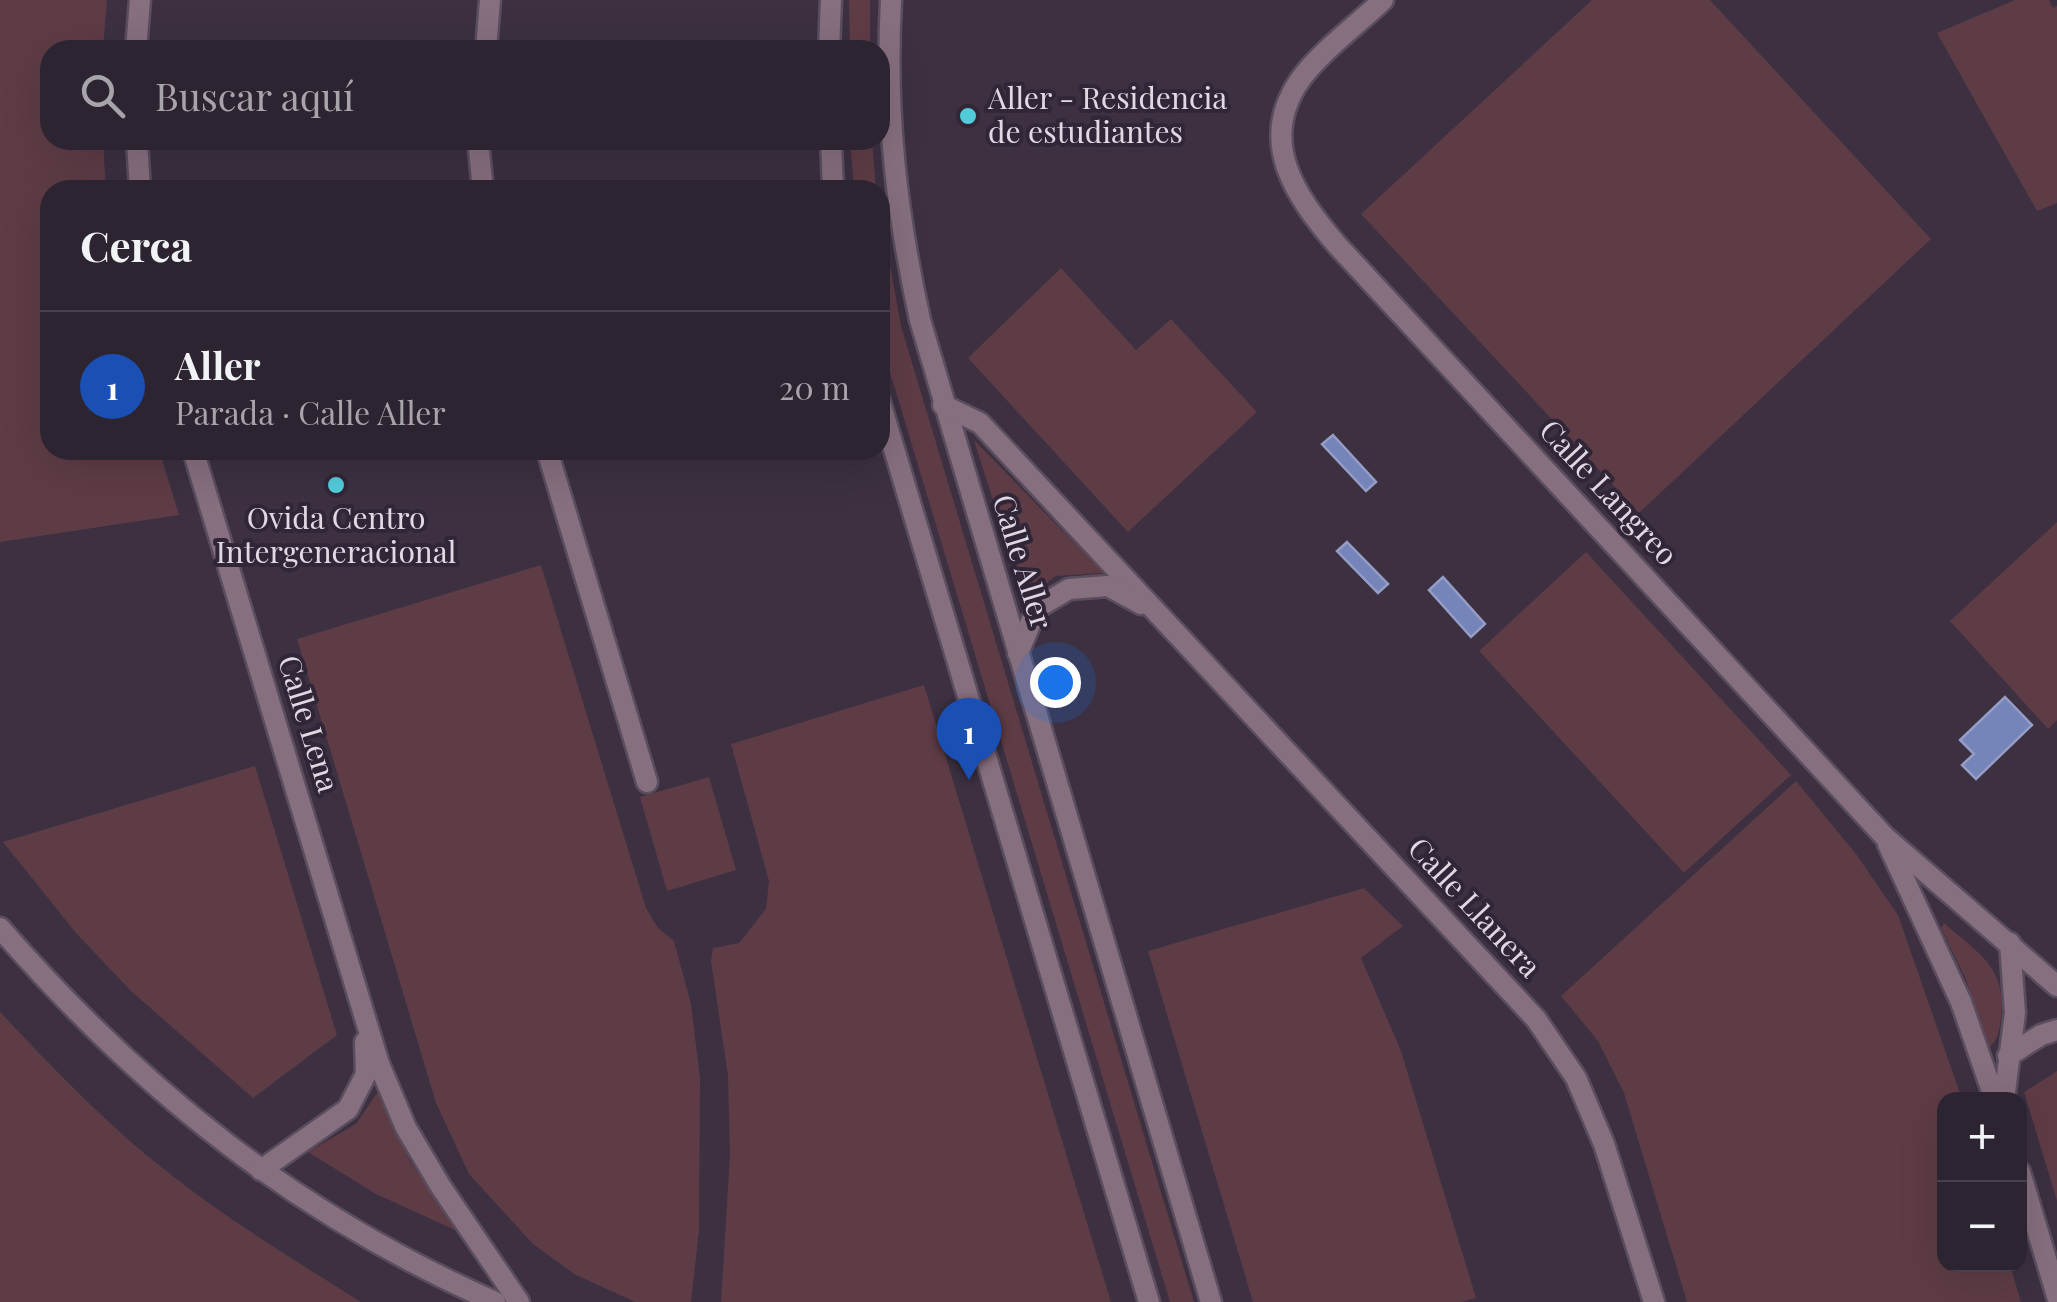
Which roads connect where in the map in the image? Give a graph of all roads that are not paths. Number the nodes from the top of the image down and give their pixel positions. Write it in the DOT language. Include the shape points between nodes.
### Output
graph roads {
  1 [pos="140,0"];
  2 [pos="490,0"];
  3 [pos="831,0"];
  4 [pos="891,0"];
  5 [pos="1383,0"];
  6 [pos="137,40"];
  7 [pos="487,40"];
  8 [pos="830,40"];
  9 [pos="889,40"];
  10 [pos="890,99"];
  11 [pos="138,150"];
  12 [pos="479,150"];
  13 [pos="831,150"];
  14 [pos="139,180"];
  15 [pos="482,180"];
  16 [pos="833,180"];
  17 [pos="943,405"];
  18 [pos="890,435"];
  19 [pos="196,460"];
  20 [pos="550,460"];
  21 [pos="1158,613"];
  22 [pos="1018,653"];
  23 [pos="647,782"];
  24 [pos="1885,838"];
  25 [pos="0,928"];
  26 [pos="2010,943"];
  27 [pos="2057,986"];
  28 [pos="364,1015"];
  29 [pos="2057,1030"];
  30 [pos="2008,1056"];
  31 [pos="1993,1092"];
  32 [pos="2005,1092"];
  33 [pos="261,1170"];
  34 [pos="2023,1182"];
  35 [pos="2057,1296"];
  36 [pos="495,1302"];
  37 [pos="519,1302"];
  38 [pos="1149,1302"];
  39 [pos="1211,1302"];
  40 [pos="1654,1302"];
  1 -- 6 [label="street"];
  2 -- 7 [label="street"];
  3 -- 8 [label="street"];
  4 -- 9 [label="street, Calle Aller"];
  5 -- 24 [label="street, Calle Langreo" via="1302,77 1290,98 1282,153 1298,196"];
  10 -- 17 [label="street, Calle Aller" via="894,178"];
  11 -- 14 [label="street"];
  12 -- 15 [label="street"];
  13 -- 16 [label="street"];
  17 -- 21 [label="street, Calle Llanera" via="980,423"];
  17 -- 22 [label="street, Calle Aller"];
  18 -- 38 [label="street"];
  19 -- 28 [label="street, Calle Lena"];
  20 -- 23 [label="street"];
  21 -- 22 [label="street, Calle Llanera" via="1108,586 1069,589 1037,608"];
  21 -- 40 [label="street, Calle Llanera" via="1536,1019 1576,1078 1604,1144"];
  22 -- 39 [label="street, Calle Aller"];
  24 -- 26 [label="street, Calle Langreo"];
  24 -- 31 [label="street" via="1961,1002"];
  25 -- 33 [label="street" via="154,1086"];
  26 -- 27 [label="street, Calle Langreo"];
  26 -- 30 [label="street" via="2016,1013"];
  28 -- 33 [label="street, Calle Lena" via="366,1074 348,1109"];
  28 -- 37 [label="street, Calle Lena" via="406,1128"];
  29 -- 30 [label="street"];
  30 -- 32 [label="street"];
  33 -- 36 [label="street" via="389,1251"];
  34 -- 35 [label="street"];
}
